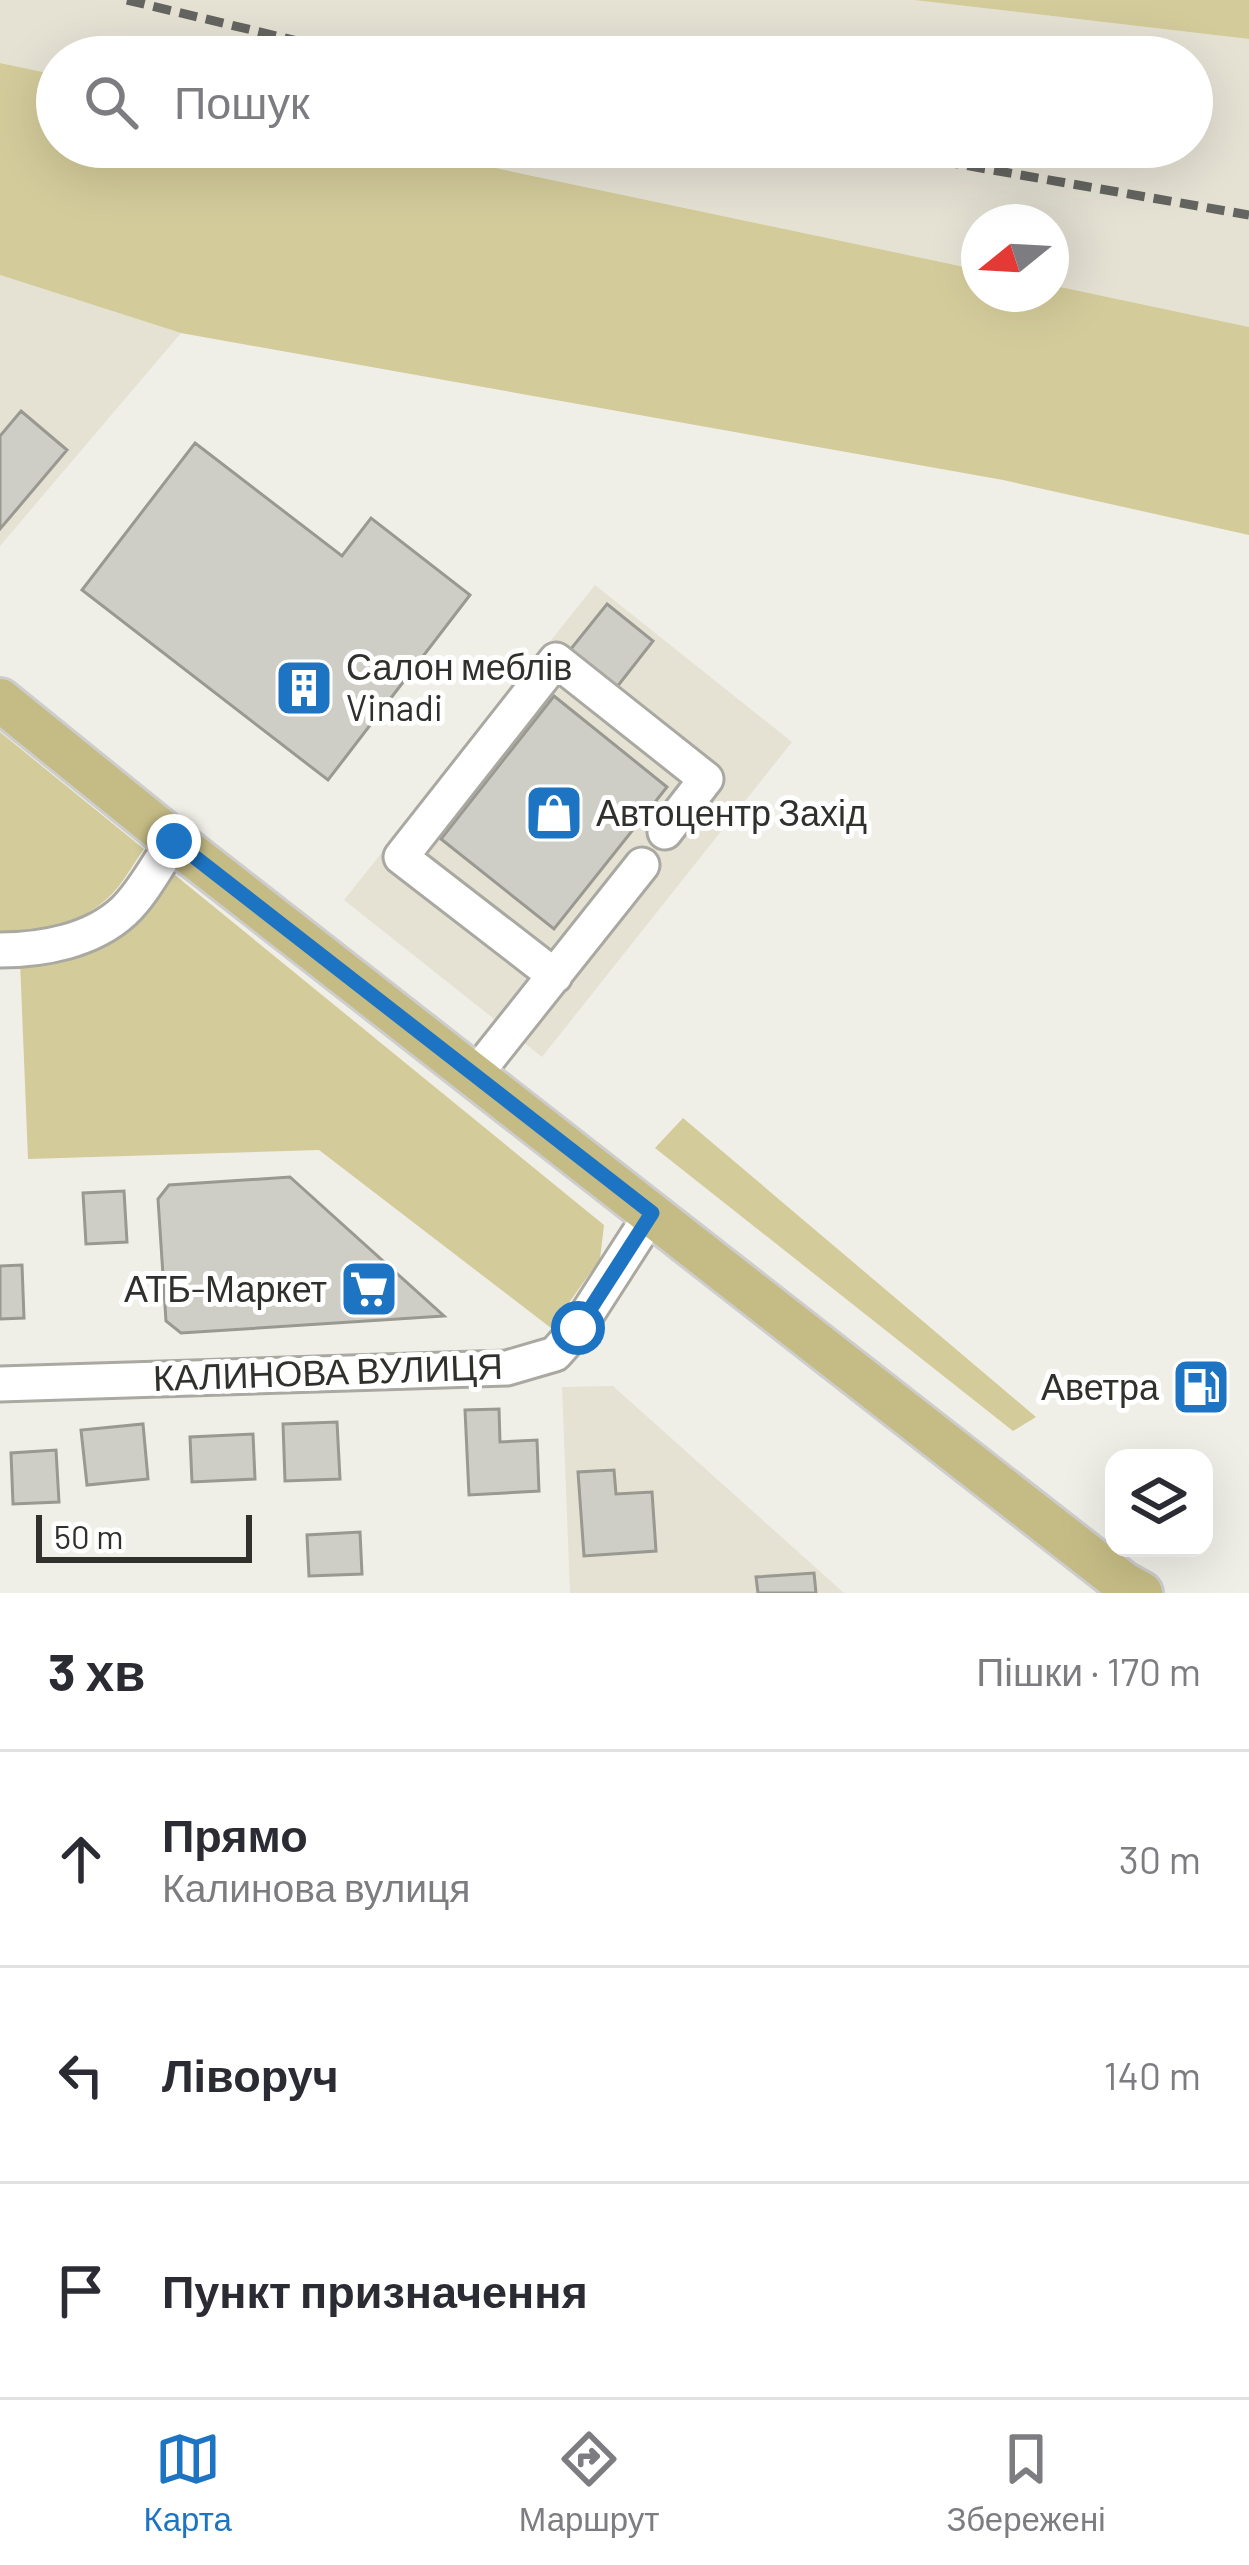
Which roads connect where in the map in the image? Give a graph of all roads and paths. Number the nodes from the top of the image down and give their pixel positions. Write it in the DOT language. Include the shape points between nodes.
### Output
graph roads {
  1 [pos="0,700"];
  2 [pos="665,832"];
  3 [pos="174,841"];
  4 [pos="642,865"];
  5 [pos="0,950"];
  6 [pos="555,976"];
  7 [pos="475,1075"];
  8 [pos="652,1213"];
  9 [pos="0,1384"];
  10 [pos="1131,1590"];
  1 -- 3 [label="main road"];
  2 -- 6 [label="street" via="706,779 556,660 401,857"];
  3 -- 5 [label="street" via="125,910 98,930 38,950"];
  3 -- 7 [label="main road"];
  4 -- 6 [label="street"];
  6 -- 7 [label="street"];
  7 -- 8 [label="main road"];
  8 -- 9 [label="street, КАЛИНОВА ВУЛИЦЯ" via="555,1354 507,1368"];
  8 -- 10 [label="main road"];
}
